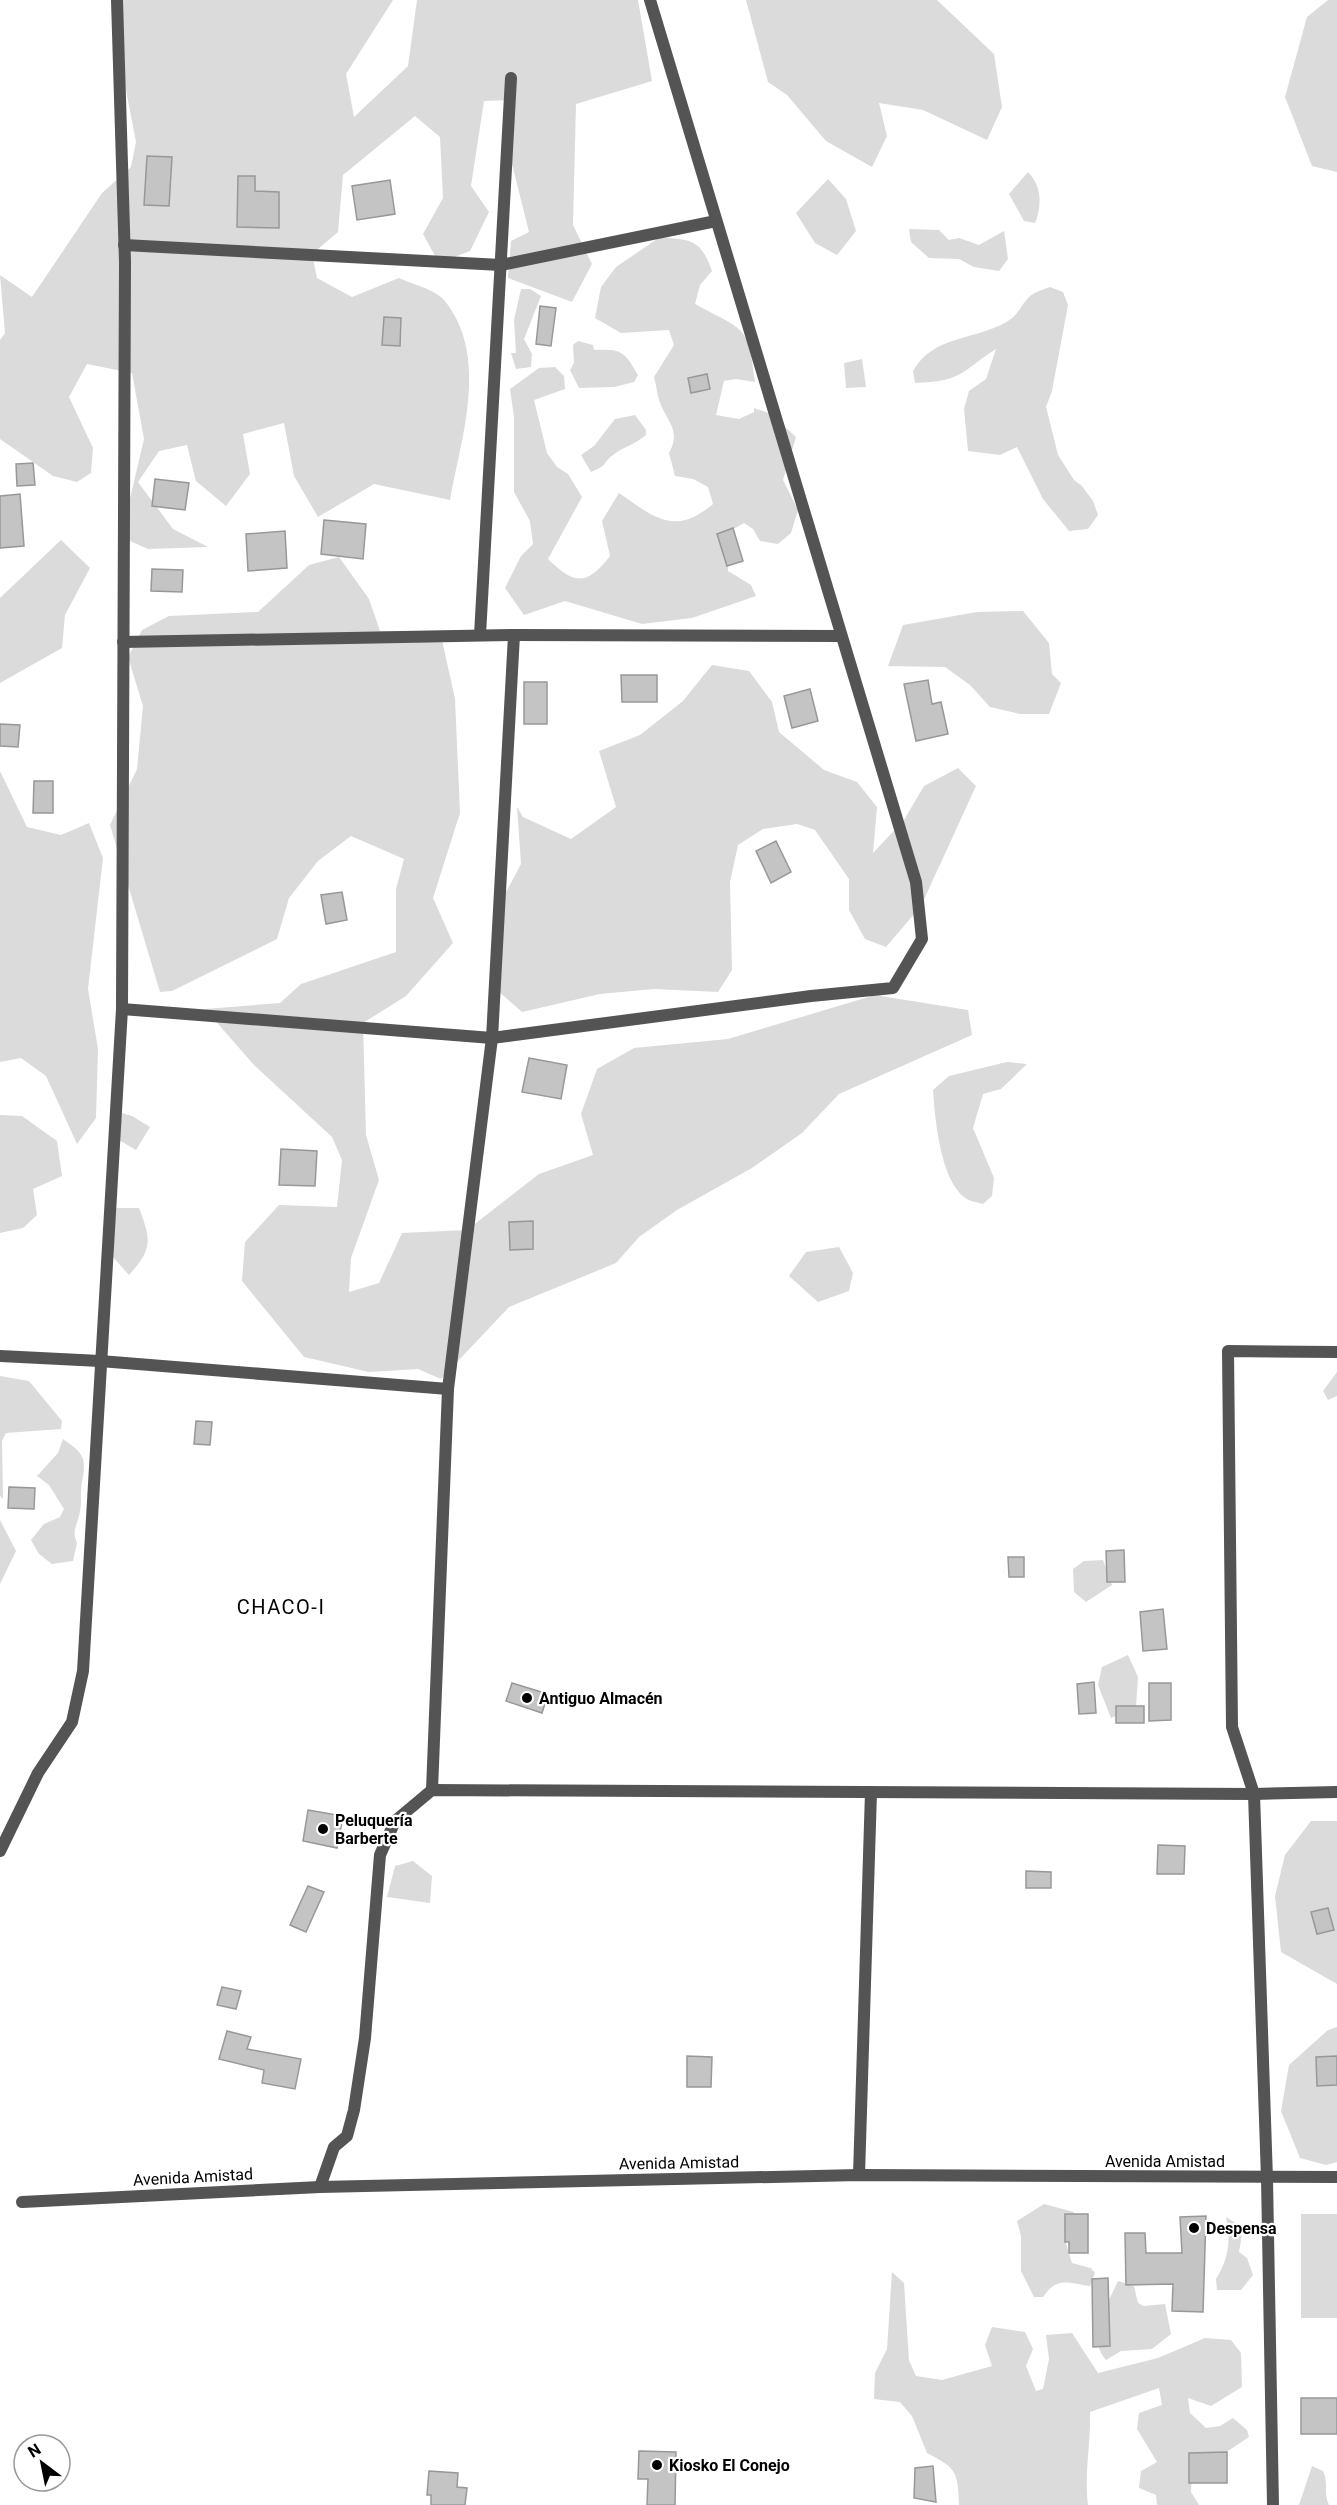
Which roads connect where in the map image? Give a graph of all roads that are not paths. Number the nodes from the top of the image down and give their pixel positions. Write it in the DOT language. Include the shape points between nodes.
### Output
graph roads {
  1 [pos="117,0"];
  2 [pos="651,0"];
  3 [pos="511,78"];
  4 [pos="716,221"];
  5 [pos="124,245"];
  6 [pos="501,265"];
  7 [pos="480,635"];
  8 [pos="514,635"];
  9 [pos="840,636"];
  10 [pos="123,642"];
  11 [pos="122,1009"];
  12 [pos="492,1038"];
  13 [pos="1337,1352"];
  14 [pos="0,1356"];
  15 [pos="100,1361"];
  16 [pos="448,1389"];
  17 [pos="432,1790"];
  18 [pos="871,1792"];
  19 [pos="1337,1792"];
  20 [pos="1254,1794"];
  21 [pos="0,1851"];
  22 [pos="859,2175"];
  23 [pos="1337,2177"];
  24 [pos="1267,2179"];
  25 [pos="320,2187"];
  26 [pos="22,2202"];
  27 [pos="1273,2505"];
  1 -- 5 [label="street"];
  2 -- 4 [label="street"];
  3 -- 6 [label="street"];
  4 -- 6 [label="street"];
  4 -- 9 [label="street"];
  5 -- 6 [label="street"];
  5 -- 10 [label="street"];
  6 -- 7 [label="street"];
  7 -- 8 [label="street"];
  7 -- 10 [label="street"];
  8 -- 9 [label="street"];
  8 -- 12 [label="street"];
  9 -- 12 [label="street" via="916,882 922,939 893,988"];
  10 -- 11 [label="street"];
  11 -- 12 [label="street"];
  11 -- 15 [label="street"];
  12 -- 16 [label="street"];
  13 -- 20 [label="street" via="1228,1351 1232,1727"];
  14 -- 15 [label="street"];
  15 -- 16 [label="street"];
  15 -- 21 [label="street" via="83,1671 72,1722 38,1773"];
  16 -- 17 [label="street"];
  17 -- 18 [label="street"];
  17 -- 25 [label="street" via="395,1821 380,1856 365,2038 354,2110 347,2136 334,2147"];
  18 -- 20 [label="street"];
  18 -- 22 [label="street"];
  19 -- 20 [label="street"];
  20 -- 24 [label="street"];
  22 -- 24 [label="street, Avenida Amistad"];
  22 -- 25 [label="street, Avenida Amistad"];
  23 -- 24 [label="street, Avenida Amistad"];
  24 -- 27 [label="street"];
  25 -- 26 [label="street, Avenida Amistad"];
}
